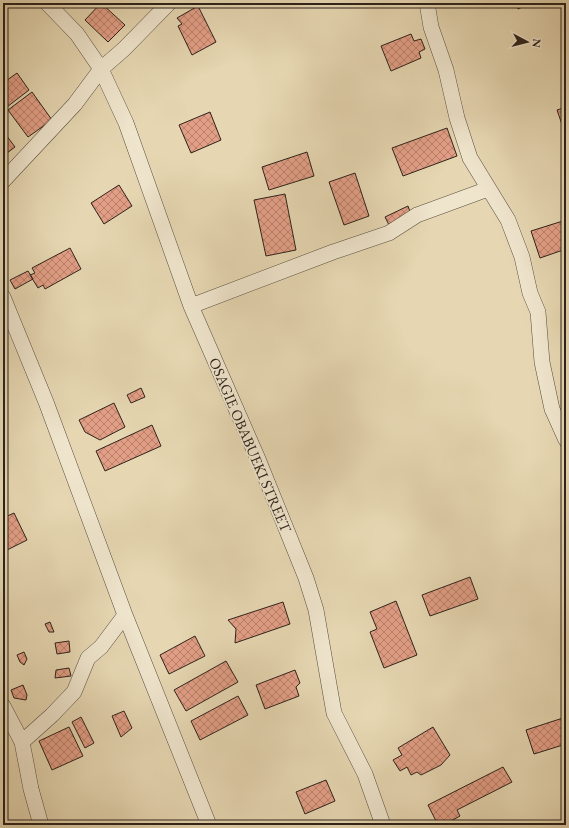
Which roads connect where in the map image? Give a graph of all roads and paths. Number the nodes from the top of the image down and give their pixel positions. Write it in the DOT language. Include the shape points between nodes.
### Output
graph roads {
  1 [pos="47,3"];
  2 [pos="170,3"];
  3 [pos="427,3"];
  4 [pos="101,69"];
  5 [pos="3,181"];
  6 [pos="488,189"];
  7 [pos="3,297"];
  8 [pos="191,306"];
  9 [pos="566,440"];
  10 [pos="125,615"];
  11 [pos="3,706"];
  12 [pos="22,742"];
  13 [pos="41,825"];
  14 [pos="209,825"];
  15 [pos="382,825"];
  1 -- 4 [label="street, OSAGIE OBABUEKI STREET" via="77,34"];
  2 -- 4 [label="street"];
  3 -- 6 [label="street" via="431,27 446,70 457,118 470,158"];
  4 -- 5 [label="street" via="75,104"];
  4 -- 8 [label="street, OSAGIE OBABUEKI STREET" via="126,122"];
  6 -- 8 [label="street" via="417,215 389,234 333,252"];
  6 -- 9 [label="street" via="508,220 522,257 530,293 538,312 542,362 552,409"];
  7 -- 10 [label="street" via="46,402"];
  8 -- 15 [label="street, OSAGIE OBABUEKI STREET" via="258,459 306,578 316,610 334,713 365,774"];
  10 -- 12 [label="street" via="101,647 88,658 74,692"];
  10 -- 14 [label="street"];
  11 -- 12 [label="street"];
  12 -- 13 [label="street"];
}
